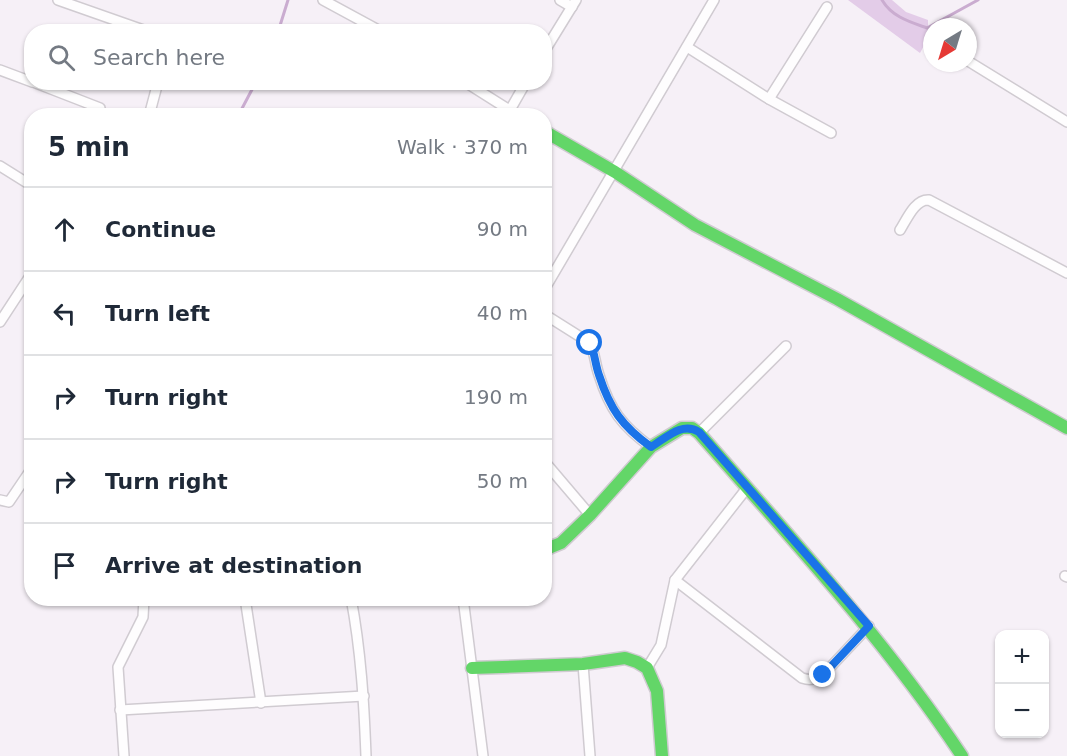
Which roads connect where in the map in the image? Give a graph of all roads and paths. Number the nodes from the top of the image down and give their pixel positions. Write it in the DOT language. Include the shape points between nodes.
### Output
graph roads {
  1 [pos="58,0"];
  2 [pos="323,0"];
  3 [pos="560,0"];
  4 [pos="714,0"];
  5 [pos="574,3"];
  6 [pos="827,7"];
  7 [pos="126,24"];
  8 [pos="367,24"];
  9 [pos="552,39"];
  10 [pos="687,47"];
  11 [pos="977,67"];
  12 [pos="0,70"];
  13 [pos="24,79"];
  14 [pos="53,90"];
  15 [pos="156,90"];
  16 [pos="478,90"];
  17 [pos="523,90"];
  18 [pos="769,99"];
  19 [pos="100,108"];
  20 [pos="151,108"];
  21 [pos="506,108"];
  22 [pos="517,108"];
  23 [pos="1067,122"];
  24 [pos="831,133"];
  25 [pos="552,135"];
  26 [pos="0,166"];
  27 [pos="615,172"];
  28 [pos="24,181"];
  29 [pos="900,230"];
  30 [pos="1067,273"];
  31 [pos="552,277"];
  32 [pos="24,285"];
  33 [pos="552,319"];
  34 [pos="0,322"];
  35 [pos="786,346"];
  36 [pos="1067,428"];
  37 [pos="699,432"];
  38 [pos="651,447"];
  39 [pos="552,470"];
  40 [pos="24,480"];
  41 [pos="747,488"];
  42 [pos="0,501"];
  43 [pos="590,515"];
  44 [pos="552,547"];
  45 [pos="675,580"];
  46 [pos="144,606"];
  47 [pos="246,606"];
  48 [pos="353,606"];
  49 [pos="464,606"];
  50 [pos="869,626"];
  51 [pos="583,664"];
  52 [pos="472,668"];
  53 [pos="647,668"];
  54 [pos="364,696"];
  55 [pos="261,703"];
  56 [pos="120,710"];
  57 [pos="124,756"];
  58 [pos="366,756"];
  59 [pos="483,756"];
  60 [pos="590,756"];
  61 [pos="662,756"];
  62 [pos="962,756"];
  1 -- 7 [label="street"];
  2 -- 8 [label="street"];
  3 -- 5 [label="street"];
  4 -- 10 [label="street"];
  5 -- 9 [label="street"];
  6 -- 18 [label="street"];
  10 -- 18 [label="street"];
  10 -- 27 [label="street"];
  11 -- 23 [label="street"];
  12 -- 13 [label="street"];
  14 -- 19 [label="street"];
  15 -- 20 [label="street"];
  16 -- 21 [label="street"];
  17 -- 22 [label="street"];
  18 -- 24 [label="street"];
  25 -- 27 [label="street"];
  26 -- 28 [label="street"];
  27 -- 31 [label="street"];
  27 -- 36 [label="street" via="695,225"];
  29 -- 30 [label="street" via="918,202 929,200"];
  32 -- 34 [label="street"];
  33 -- 38 [label="street" via="590,343 613,410 631,432"];
  35 -- 37 [label="street"];
  37 -- 38 [label="street" via="682,428"];
  37 -- 41 [label="street"];
  38 -- 43 [label="street"];
  39 -- 43 [label="street"];
  40 -- 42 [label="street" via="9,502"];
  41 -- 45 [label="street"];
  41 -- 50 [label="street"];
  43 -- 44 [label="street"];
  45 -- 50 [label="street" via="807,680 823,675"];
  45 -- 53 [label="street" via="662,645"];
  46 -- 56 [label="street" via="143,617 118,667"];
  47 -- 55 [label="street"];
  48 -- 54 [label="street"];
  49 -- 52 [label="street"];
  50 -- 62 [label="street"];
  51 -- 52 [label="street"];
  51 -- 53 [label="street" via="625,658"];
  51 -- 60 [label="street"];
  52 -- 59 [label="street"];
  53 -- 61 [label="street" via="657,691"];
  54 -- 55 [label="street"];
  54 -- 58 [label="street"];
  55 -- 56 [label="street"];
  56 -- 57 [label="street"];
}
